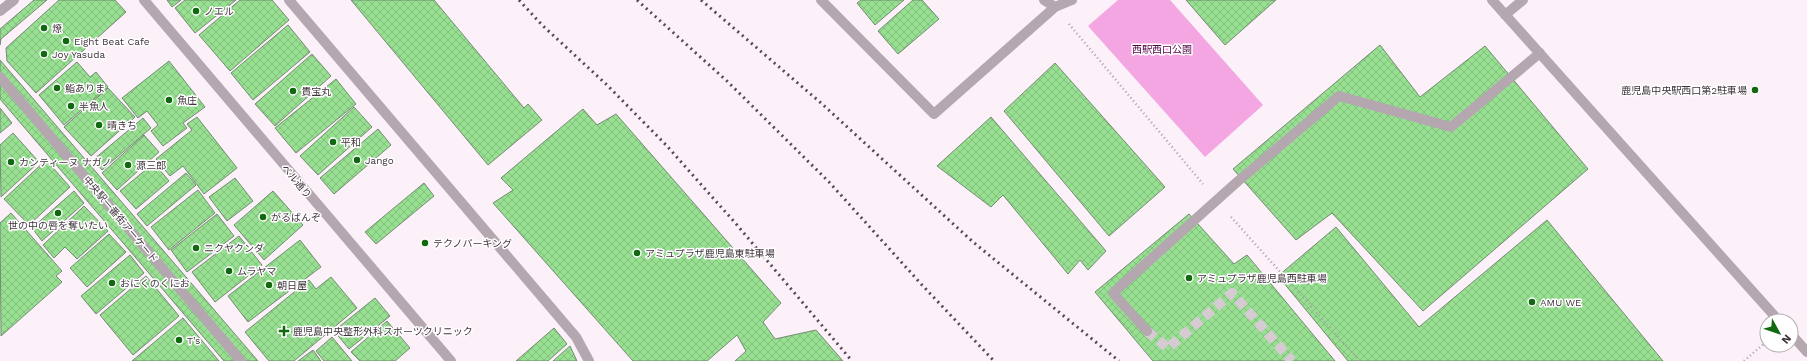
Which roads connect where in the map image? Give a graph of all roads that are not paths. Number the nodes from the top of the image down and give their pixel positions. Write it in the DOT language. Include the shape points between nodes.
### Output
graph roads {
  1 [pos="14,0"];
  2 [pos="144,0"];
  3 [pos="289,0"];
  4 [pos="821,0"];
  5 [pos="1044,0"];
  6 [pos="1072,0"];
  7 [pos="1492,0"];
  8 [pos="1523,0"];
  9 [pos="1055,7"];
  10 [pos="0,11"];
  11 [pos="1505,15"];
  12 [pos="1540,53"];
  13 [pos="0,77"];
  14 [pos="1772,313"];
  15 [pos="1147,331"];
  16 [pos="1799,343"];
  17 [pos="1807,352"];
  18 [pos="241,361"];
  19 [pos="452,361"];
  20 [pos="589,361"];
  1 -- 10 [label="street"];
  2 -- 19 [label="street, ベル通り"];
  3 -- 20 [label="street" via="576,337"];
  4 -- 9 [label="street" via="934,114"];
  5 -- 9 [label="street"];
  6 -- 9 [label="street"];
  7 -- 11 [label="street"];
  8 -- 11 [label="street"];
  11 -- 12 [label="street"];
  12 -- 14 [label="street"];
  12 -- 15 [label="street" via="1451,127 1339,96 1237,182 1113,293"];
  13 -- 18 [label="street, 中央駅一番街アーケード"];
  16 -- 17 [label="street"];
}
